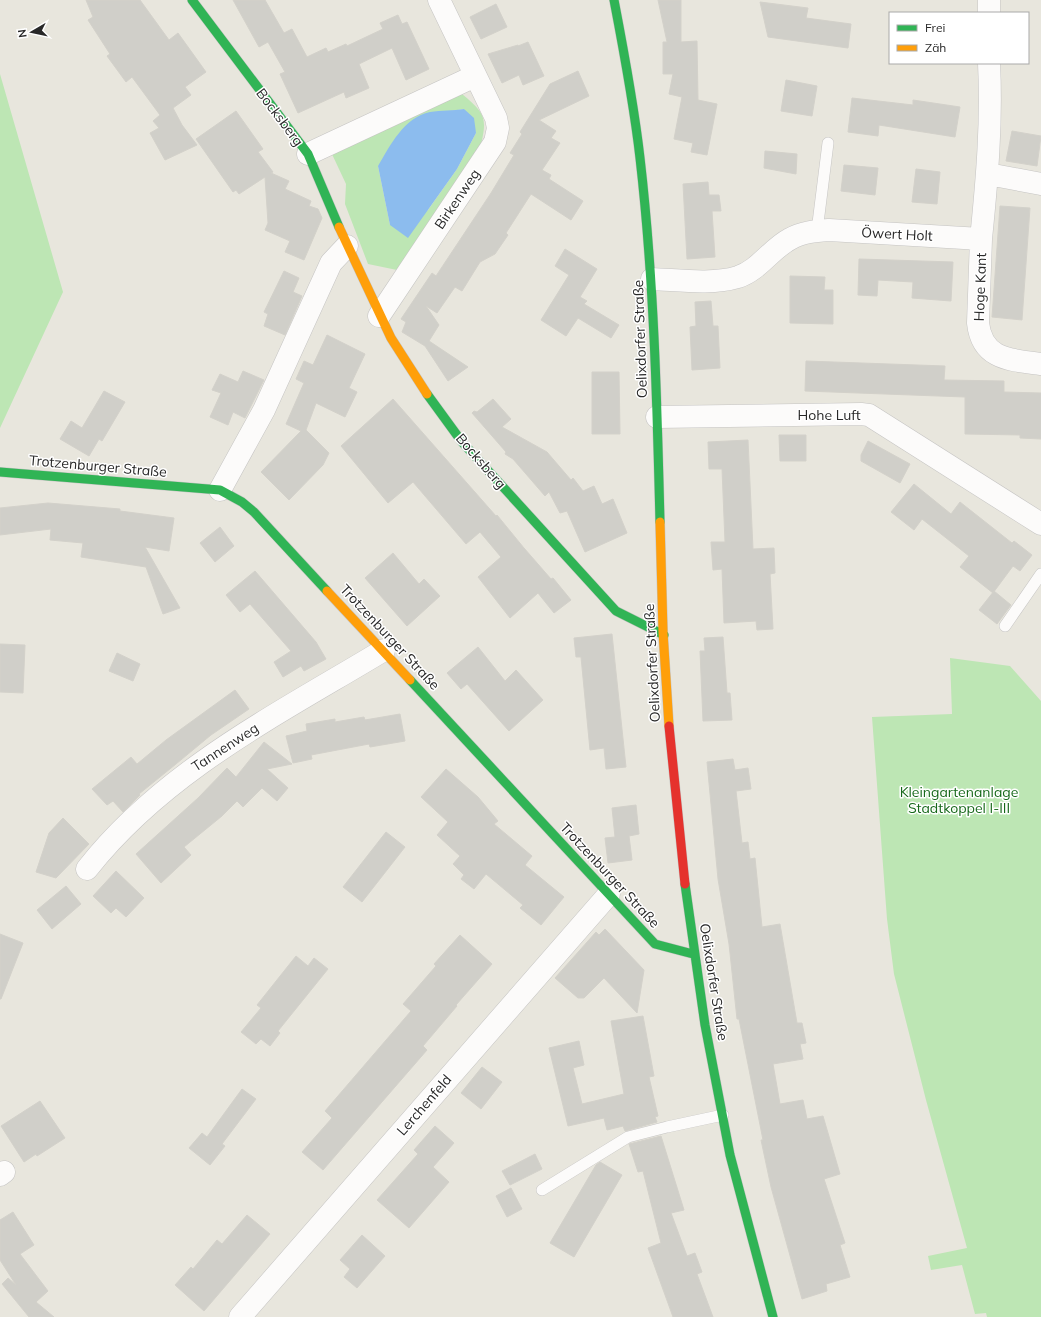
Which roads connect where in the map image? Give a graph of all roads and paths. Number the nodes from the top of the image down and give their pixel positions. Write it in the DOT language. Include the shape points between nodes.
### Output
graph roads {
  1 [pos="192,0"];
  2 [pos="438,0"];
  3 [pos="614,0"];
  4 [pos="989,0"];
  5 [pos="989,12"];
  6 [pos="989,64"];
  7 [pos="475,76"];
  8 [pos="828,142"];
  9 [pos="308,154"];
  10 [pos="988,174"];
  11 [pos="1041,184"];
  12 [pos="817,231"];
  13 [pos="981,239"];
  14 [pos="347,246"];
  15 [pos="652,279"];
  16 [pos="380,316"];
  17 [pos="1041,364"];
  18 [pos="657,417"];
  19 [pos="0,472"];
  20 [pos="220,490"];
  21 [pos="1041,524"];
  22 [pos="1041,574"];
  23 [pos="1006,626"];
  24 [pos="664,635"];
  25 [pos="384,650"];
  26 [pos="87,869"];
  27 [pos="609,894"];
  28 [pos="693,954"];
  29 [pos="723,1116"];
  30 [pos="542,1190"];
  31 [pos="240,1317"];
  32 [pos="773,1317"];
  1 -- 9 [label="street, Bocksberg"];
  2 -- 7 [label="street, Birkenweg"];
  3 -- 15 [label="street, Oelixdorfer Straße" via="633,108 647,211"];
  4 -- 5 [label="street"];
  6 -- 10 [label="street" via="991,96"];
  7 -- 9 [label="street"];
  7 -- 16 [label="street, Birkenweg" via="496,118 498,128 495,142"];
  8 -- 12 [label="lane"];
  9 -- 14 [label="street, Bocksberg"];
  10 -- 11 [label="street"];
  10 -- 13 [label="street"];
  12 -- 13 [label="street, Öwert Holt"];
  12 -- 15 [label="street, Öwert Holt" via="789,239 751,270 738,276 709,281"];
  13 -- 17 [label="street, Hoge Kant" via="979,334 992,352 1002,357"];
  14 -- 16 [label="street, Bocksberg"];
  14 -- 20 [label="street" via="332,263 264,410"];
  15 -- 18 [label="street, Oelixdorfer Straße"];
  16 -- 24 [label="street, Bocksberg" via="416,378 462,442 616,611"];
  18 -- 21 [label="street, Hohe Luft" via="869,415"];
  18 -- 24 [label="street, Oelixdorfer Straße"];
  19 -- 20 [label="street, Trotzenburger Straße"];
  20 -- 25 [label="street, Trotzenburger Straße" via="254,512"];
  22 -- 23 [label="lane"];
  24 -- 28 [label="street, Oelixdorfer Straße" via="676,812"];
  25 -- 26 [label="street, Tannenweg" via="194,767 105,846"];
  25 -- 27 [label="street, Trotzenburger Straße"];
  27 -- 28 [label="street, Trotzenburger Straße" via="655,944"];
  27 -- 31 [label="street, Lerchenfeld"];
  28 -- 29 [label="street, Oelixdorfer Straße"];
  29 -- 30 [label="lane" via="628,1137"];
  29 -- 32 [label="street, Oelixdorfer Straße" via="735,1174"];
}
